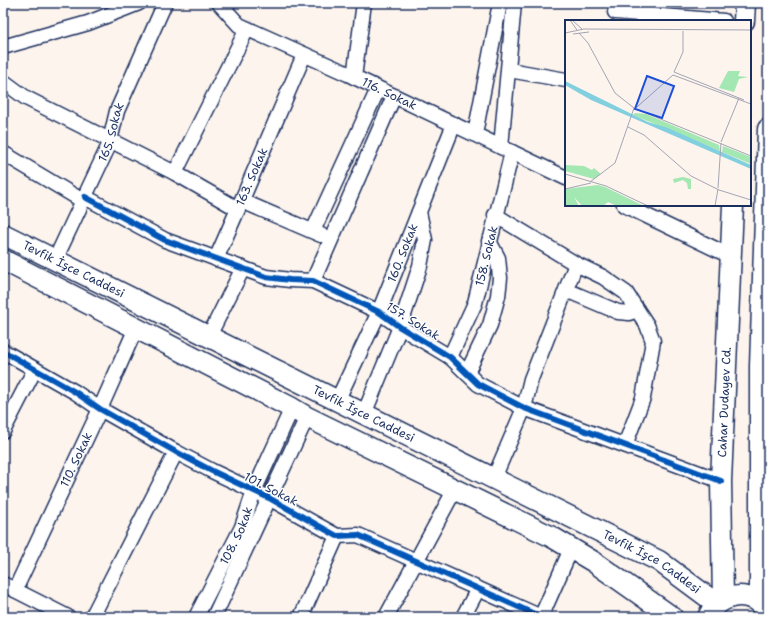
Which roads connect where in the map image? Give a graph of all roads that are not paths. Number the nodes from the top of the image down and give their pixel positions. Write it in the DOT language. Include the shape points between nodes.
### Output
graph roads {
  1 [pos="139,3"];
  2 [pos="166,3"];
  3 [pos="219,3"];
  4 [pos="364,3"];
  5 [pos="500,3"];
  6 [pos="514,3"];
  7 [pos="745,3"];
  8 [pos="615,12"];
  9 [pos="712,20"];
  10 [pos="744,20"];
  11 [pos="247,29"];
  12 [pos="3,47"];
  13 [pos="304,55"];
  14 [pos="509,70"];
  15 [pos="354,77"];
  16 [pos="565,80"];
  17 [pos="3,82"];
  18 [pos="378,89"];
  19 [pos="394,96"];
  20 [pos="454,124"];
  21 [pos="768,129"];
  22 [pos="475,134"];
  23 [pos="110,140"];
  24 [pos="506,149"];
  25 [pos="3,153"];
  26 [pos="175,173"];
  27 [pos="565,178"];
  28 [pos="84,199"];
  29 [pos="240,205"];
  30 [pos="626,206"];
  31 [pos="733,206"];
  32 [pos="419,211"];
  33 [pos="495,216"];
  34 [pos="313,231"];
  35 [pos="3,234"];
  36 [pos="331,239"];
  37 [pos="489,241"];
  38 [pos="730,256"];
  39 [pos="216,259"];
  40 [pos="3,260"];
  41 [pos="55,260"];
  42 [pos="576,264"];
  43 [pos="243,268"];
  44 [pos="312,281"];
  45 [pos="566,290"];
  46 [pos="637,310"];
  47 [pos="379,312"];
  48 [pos="400,327"];
  49 [pos="136,328"];
  50 [pos="209,336"];
  51 [pos="3,351"];
  52 [pos="450,357"];
  53 [pos="260,362"];
  54 [pos="35,369"];
  55 [pos="467,373"];
  56 [pos="248,385"];
  57 [pos="337,401"];
  58 [pos="524,408"];
  59 [pos="100,409"];
  60 [pos="300,413"];
  61 [pos="364,414"];
  62 [pos="3,431"];
  63 [pos="625,445"];
  64 [pos="176,452"];
  65 [pos="494,478"];
  66 [pos="721,481"];
  67 [pos="455,489"];
  68 [pos="254,491"];
  69 [pos="269,498"];
  70 [pos="337,536"];
  71 [pos="571,549"];
  72 [pos="417,561"];
  73 [pos="9,587"];
  74 [pos="478,589"];
  75 [pos="716,607"];
  76 [pos="766,609"];
  77 [pos="68,617"];
  78 [pos="92,617"];
  79 [pos="196,617"];
  80 [pos="214,617"];
  81 [pos="301,617"];
  82 [pos="386,617"];
  83 [pos="463,617"];
  84 [pos="541,617"];
  85 [pos="672,617"];
  1 -- 12 [label="street" via="88,23"];
  2 -- 23 [label="street, 165. Sokak" via="117,111"];
  3 -- 11 [label="street, 116. Sokak" via="239,25"];
  4 -- 15 [label="street"];
  5 -- 22 [label="street"];
  6 -- 14 [label="street, 158. Sokak"];
  7 -- 10 [label="main road"];
  8 -- 9 [label="street"];
  11 -- 13 [label="street, 116. Sokak"];
  11 -- 26 [label="street"];
  13 -- 15 [label="street, 116. Sokak"];
  13 -- 29 [label="street, 163. Sokak"];
  14 -- 16 [label="street"];
  14 -- 24 [label="street, 158. Sokak"];
  15 -- 18 [label="street, 116. Sokak"];
  17 -- 23 [label="street, 163. Sokak" via="26,98"];
  18 -- 19 [label="street, 116. Sokak"];
  18 -- 34 [label="street"];
  19 -- 20 [label="street, 116. Sokak"];
  19 -- 36 [label="street"];
  20 -- 22 [label="street, 116. Sokak"];
  20 -- 32 [label="street, 160. Sokak"];
  21 -- 76 [label="main road" via="760,366"];
  22 -- 24 [label="street, 116. Sokak"];
  23 -- 26 [label="street, 163. Sokak"];
  23 -- 28 [label="street, 165. Sokak"];
  24 -- 27 [label="street, 116. Sokak"];
  24 -- 33 [label="street, 158. Sokak"];
  25 -- 28 [label="street, 157. Sokak"];
  26 -- 29 [label="street, 163. Sokak"];
  28 -- 39 [label="street, 157. Sokak" via="165,240"];
  28 -- 41 [label="street, 165. Sokak"];
  29 -- 34 [label="street"];
  29 -- 39 [label="street"];
  30 -- 38 [label="street"];
  31 -- 38 [label="main road, Cahar Dudayev Cd."];
  32 -- 47 [label="street, 160. Sokak"];
  32 -- 48 [label="street" via="425,240 420,266"];
  33 -- 37 [label="street, 158. Sokak"];
  33 -- 42 [label="street"];
  34 -- 36 [label="street"];
  35 -- 41 [label="main road, Tevfik İşce Caddesi"];
  36 -- 44 [label="street"];
  37 -- 52 [label="street, 158. Sokak" via="475,303"];
  37 -- 55 [label="street" via="498,258 498,296 490,325"];
  38 -- 66 [label="main road, Cahar Dudayev Cd."];
  39 -- 43 [label="street, 157. Sokak"];
  40 -- 49 [label="main road, Tevfik İşce Caddesi"];
  41 -- 50 [label="main road, Tevfik İşce Caddesi"];
  42 -- 45 [label="street"];
  42 -- 46 [label="street" via="626,293"];
  43 -- 44 [label="street, 157. Sokak" via="266,277"];
  43 -- 50 [label="street"];
  44 -- 47 [label="street, 157. Sokak"];
  45 -- 46 [label="street" via="618,312 629,313"];
  45 -- 58 [label="street" via="531,379"];
  46 -- 63 [label="street" via="647,325 652,341 643,398"];
  47 -- 48 [label="street, 157. Sokak"];
  47 -- 57 [label="street, 160. Sokak"];
  48 -- 52 [label="street, 157. Sokak"];
  48 -- 61 [label="street"];
  49 -- 56 [label="main road, Tevfik İşce Caddesi"];
  49 -- 59 [label="street, 110. Sokak"];
  50 -- 53 [label="main road, Tevfik İşce Caddesi"];
  51 -- 54 [label="street, 101. Sokak"];
  52 -- 55 [label="street, 157. Sokak"];
  53 -- 56 [label="main road"];
  53 -- 57 [label="main road, Tevfik İşce Caddesi"];
  54 -- 59 [label="street, 101. Sokak"];
  54 -- 62 [label="street"];
  55 -- 58 [label="street, 157. Sokak" via="478,384"];
  56 -- 60 [label="main road, Tevfik İşce Caddesi"];
  57 -- 61 [label="main road, Tevfik İşce Caddesi"];
  58 -- 63 [label="street, 157. Sokak"];
  58 -- 65 [label="street"];
  59 -- 64 [label="street, 101. Sokak"];
  59 -- 73 [label="street, 110. Sokak"];
  60 -- 67 [label="main road, Tevfik İşce Caddesi"];
  60 -- 68 [label="street, 108. Sokak"];
  60 -- 69 [label="street"];
  61 -- 65 [label="main road, Tevfik İşce Caddesi"];
  63 -- 66 [label="street, 157. Sokak"];
  64 -- 68 [label="street, 101. Sokak"];
  64 -- 78 [label="street"];
  65 -- 75 [label="main road, Tevfik İşce Caddesi" via="659,561"];
  66 -- 75 [label="main road, Cahar Dudayev Cd."];
  67 -- 71 [label="main road, Tevfik İşce Caddesi"];
  67 -- 72 [label="street"];
  68 -- 69 [label="street, 101. Sokak"];
  68 -- 79 [label="street, 108. Sokak" via="242,527"];
  69 -- 70 [label="street, 101. Sokak"];
  69 -- 80 [label="street"];
  70 -- 72 [label="street" via="358,535"];
  70 -- 81 [label="street"];
  71 -- 84 [label="street"];
  71 -- 85 [label="main road, Tevfik İşce Caddesi" via="594,562"];
  72 -- 74 [label="street"];
  72 -- 82 [label="street"];
  73 -- 77 [label="street"];
  74 -- 83 [label="street"];
  74 -- 84 [label="street"];
  75 -- 76 [label="main road" via="732,597 742,596 751,598"];
}
